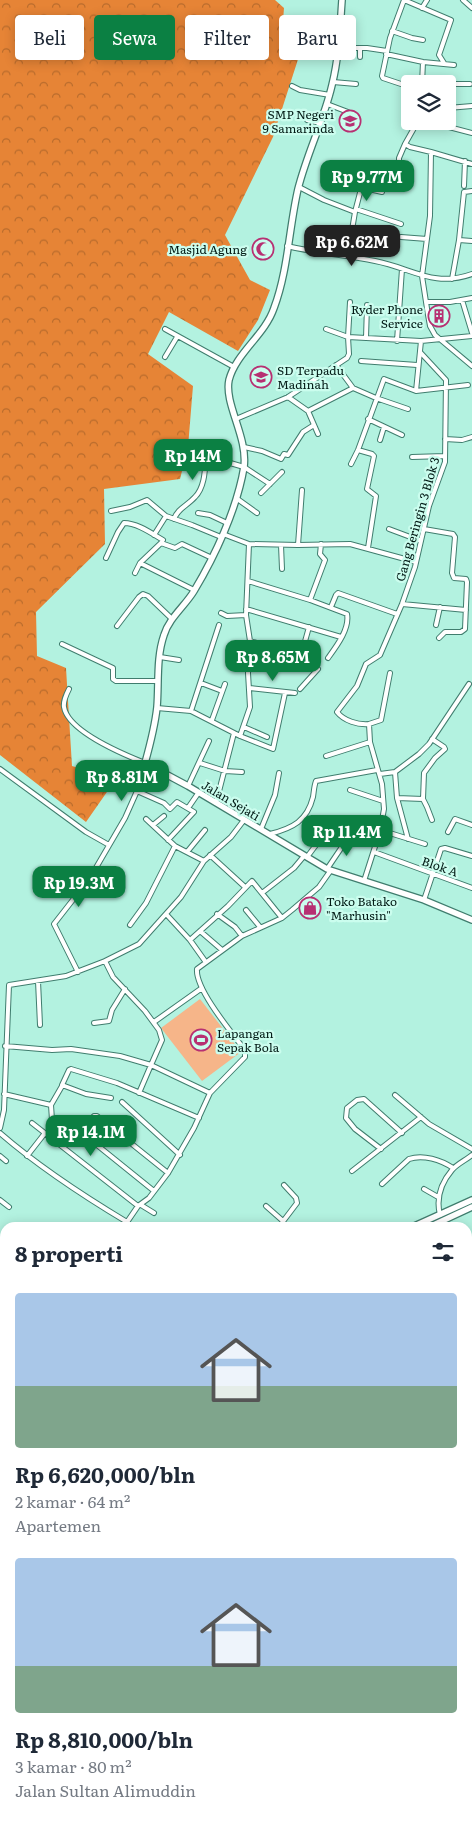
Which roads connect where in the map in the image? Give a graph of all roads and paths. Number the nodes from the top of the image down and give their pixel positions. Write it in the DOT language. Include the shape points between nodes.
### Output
graph roads {
  1 [pos="342,0"];
  2 [pos="404,0"];
  3 [pos="427,0"];
  4 [pos="463,0"];
  5 [pos="422,8"];
  6 [pos="472,8"];
  7 [pos="341,15"];
  8 [pos="392,31"];
  9 [pos="423,40"];
  10 [pos="356,48"];
  11 [pos="360,48"];
  12 [pos="387,53"];
  13 [pos="360,57"];
  14 [pos="337,60"];
  15 [pos="423,62"];
  16 [pos="444,63"];
  17 [pos="454,64"];
  18 [pos="422,75"];
  19 [pos="333,82"];
  20 [pos="356,84"];
  21 [pos="401,84"];
  22 [pos="456,84"];
  23 [pos="470,84"];
  24 [pos="292,86"];
  25 [pos="330,95"];
  26 [pos="327,104"];
  27 [pos="472,106"];
  28 [pos="456,107"];
  29 [pos="348,112"];
  30 [pos="307,120"];
  31 [pos="320,123"];
  32 [pos="456,129"];
  33 [pos="413,130"];
  34 [pos="472,133"];
  35 [pos="405,144"];
  36 [pos="431,152"];
  37 [pos="464,161"];
  38 [pos="472,164"];
  39 [pos="399,170"];
  40 [pos="351,173"];
  41 [pos="362,184"];
  42 [pos="464,186"];
  43 [pos="299,187"];
  44 [pos="472,191"];
  45 [pos="382,192"];
  46 [pos="355,210"];
  47 [pos="401,224"];
  48 [pos="330,229"];
  49 [pos="351,236"];
  50 [pos="401,237"];
  51 [pos="427,239"];
  52 [pos="459,240"];
  53 [pos="472,241"];
  54 [pos="287,246"];
  55 [pos="325,254"];
  56 [pos="402,269"];
  57 [pos="472,274"];
  58 [pos="422,276"];
  59 [pos="452,280"];
  60 [pos="472,298"];
  61 [pos="462,300"];
  62 [pos="350,302"];
  63 [pos="426,302"];
  64 [pos="368,305"];
  65 [pos="165,329"];
  66 [pos="326,329"];
  67 [pos="472,335"];
  68 [pos="177,337"];
  69 [pos="348,337"];
  70 [pos="366,338"];
  71 [pos="438,339"];
  72 [pos="397,341"];
  73 [pos="421,341"];
  74 [pos="420,352"];
  75 [pos="165,357"];
  76 [pos="360,361"];
  77 [pos="336,365"];
  78 [pos="418,365"];
  79 [pos="472,366"];
  80 [pos="234,367"];
  81 [pos="468,386"];
  82 [pos="446,387"];
  83 [pos="353,388"];
  84 [pos="416,391"];
  85 [pos="288,397"];
  86 [pos="376,398"];
  87 [pos="408,409"];
  88 [pos="308,411"];
  89 [pos="236,418"];
  90 [pos="368,419"];
  91 [pos="314,425"];
  92 [pos="384,427"];
  93 [pos="318,434"];
  94 [pos="402,436"];
  95 [pos="472,437"];
  96 [pos="445,439"];
  97 [pos="380,440"];
  98 [pos="244,447"];
  99 [pos="358,450"];
  100 [pos="445,456"];
  101 [pos="412,457"];
  102 [pos="350,464"];
  103 [pos="244,467"];
  104 [pos="282,472"];
  105 [pos="270,484"];
  106 [pos="302,490"];
  107 [pos="261,493"];
  108 [pos="236,498"];
  109 [pos="111,510"];
  110 [pos="198,513"];
  111 [pos="257,513"];
  112 [pos="166,516"];
  113 [pos="174,519"];
  114 [pos="227,523"];
  115 [pos="389,529"];
  116 [pos="424,529"];
  117 [pos="154,535"];
  118 [pos="222,536"];
  119 [pos="421,541"];
  120 [pos="161,543"];
  121 [pos="249,544"];
  122 [pos="321,544"];
  123 [pos="281,545"];
  124 [pos="298,545"];
  125 [pos="368,548"];
  126 [pos="106,558"];
  127 [pos="212,558"];
  128 [pos="416,562"];
  129 [pos="140,563"];
  130 [pos="282,569"];
  131 [pos="135,573"];
  132 [pos="248,581"];
  133 [pos="194,590"];
  134 [pos="310,600"];
  135 [pos="402,604"];
  136 [pos="331,607"];
  137 [pos="440,607"];
  138 [pos="246,609"];
  139 [pos="466,610"];
  140 [pos="222,613"];
  141 [pos="397,614"];
  142 [pos="246,615"];
  143 [pos="172,619"];
  144 [pos="220,625"];
  145 [pos="436,625"];
  146 [pos="117,626"];
  147 [pos="309,627"];
  148 [pos="341,637"];
  149 [pos="440,638"];
  150 [pos="250,641"];
  151 [pos="62,644"];
  152 [pos="298,655"];
  153 [pos="160,657"];
  154 [pos="328,658"];
  155 [pos="179,660"];
  156 [pos="390,673"];
  157 [pos="158,681"];
  158 [pos="201,683"];
  159 [pos="225,684"];
  160 [pos="468,684"];
  161 [pos="250,688"];
  162 [pos="69,689"];
  163 [pos="300,689"];
  164 [pos="222,691"];
  165 [pos="285,693"];
  166 [pos="295,693"];
  167 [pos="156,708"];
  168 [pos="191,711"];
  169 [pos="212,720"];
  170 [pos="369,724"];
  171 [pos="244,727"];
  172 [pos="234,733"];
  173 [pos="240,736"];
  174 [pos="267,737"];
  175 [pos="432,739"];
  176 [pos="209,741"];
  177 [pos="370,742"];
  178 [pos="326,756"];
  179 [pos="145,763"];
  180 [pos="200,763"];
  181 [pos="0,769"];
  182 [pos="377,770"];
  183 [pos="225,771"];
  184 [pos="242,772"];
  185 [pos="395,772"];
  186 [pos="279,773"];
  187 [pos="380,774"];
  188 [pos="188,786"];
  189 [pos="350,790"];
  190 [pos="137,791"];
  191 [pos="199,792"];
  192 [pos="397,798"];
  193 [pos="423,799"];
  194 [pos="383,801"];
  195 [pos="216,803"];
  196 [pos="188,808"];
  197 [pos="164,816"];
  198 [pos="146,819"];
  199 [pos="244,820"];
  200 [pos="348,820"];
  201 [pos="432,820"];
  202 [pos="472,824"];
  203 [pos="152,825"];
  204 [pos="261,829"];
  205 [pos="205,830"];
  206 [pos="380,831"];
  207 [pos="448,832"];
  208 [pos="270,834"];
  209 [pos="350,835"];
  210 [pos="322,837"];
  211 [pos="408,839"];
  212 [pos="168,840"];
  213 [pos="425,844"];
  214 [pos="109,845"];
  215 [pos="175,846"];
  216 [pos="187,852"];
  217 [pos="374,852"];
  218 [pos="210,854"];
  219 [pos="472,856"];
  220 [pos="306,857"];
  221 [pos="204,861"];
  222 [pos="329,870"];
  223 [pos="433,874"];
  224 [pos="364,881"];
  225 [pos="245,887"];
  226 [pos="472,888"];
  227 [pos="262,893"];
  228 [pos="424,900"];
  229 [pos="246,910"];
  230 [pos="166,914"];
  231 [pos="217,914"];
  232 [pos="282,918"];
  233 [pos="472,920"];
  234 [pos="130,925"];
  235 [pos="260,928"];
  236 [pos="200,931"];
  237 [pos="242,936"];
  238 [pos="190,940"];
  239 [pos="222,950"];
  240 [pos="105,961"];
  241 [pos="205,961"];
  242 [pos="78,972"];
  243 [pos="38,981"];
  244 [pos="202,988"];
  245 [pos="125,989"];
  246 [pos="154,1022"];
  247 [pos="94,1023"];
  248 [pos="40,1025"];
  249 [pos="5,1046"];
  250 [pos="151,1065"];
  251 [pos="62,1086"];
  252 [pos="210,1092"];
  253 [pos="139,1093"];
  254 [pos="4,1094"];
  255 [pos="395,1094"];
  256 [pos="110,1098"];
  257 [pos="122,1102"];
  258 [pos="51,1105"];
  259 [pos="420,1117"];
  260 [pos="199,1118"];
  261 [pos="32,1123"];
  262 [pos="0,1128"];
  263 [pos="80,1132"];
  264 [pos="0,1133"];
  265 [pos="45,1133"];
  266 [pos="402,1133"];
  267 [pos="381,1149"];
  268 [pos="472,1149"];
  269 [pos="180,1155"];
  270 [pos="472,1155"];
  271 [pos="0,1156"];
  272 [pos="27,1156"];
  273 [pos="6,1161"];
  274 [pos="453,1168"];
  275 [pos="352,1171"];
  276 [pos="168,1173"];
  277 [pos="382,1184"];
  278 [pos="284,1185"];
  279 [pos="424,1189"];
  280 [pos="154,1191"];
  281 [pos="438,1197"];
  282 [pos="0,1198"];
  283 [pos="472,1200"];
  284 [pos="139,1205"];
  285 [pos="266,1206"];
  286 [pos="472,1207"];
  287 [pos="9,1208"];
  288 [pos="154,1213"];
  289 [pos="440,1215"];
  290 [pos="283,1221"];
  291 [pos="126,1222"];
  292 [pos="424,1222"];
  293 [pos="440,1222"];
  1 -- 7 [label="main road"];
  2 -- 5 [label="street"];
  2 -- 8 [label="street"];
  3 -- 5 [label="street"];
  4 -- 6 [label="street"];
  5 -- 16 [label="street" via="451,20 439,55"];
  8 -- 9 [label="street"];
  8 -- 12 [label="street"];
  10 -- 11 [label="street"];
  11 -- 12 [label="street"];
  11 -- 13 [label="street"];
  12 -- 15 [label="street"];
  12 -- 21 [label="street" via="382,77"];
  14 -- 19 [label="main road"];
  15 -- 16 [label="street"];
  15 -- 18 [label="street"];
  16 -- 17 [label="street"];
  19 -- 20 [label="street"];
  19 -- 25 [label="main road"];
  22 -- 23 [label="street"];
  24 -- 25 [label="street"];
  25 -- 26 [label="main road"];
  26 -- 29 [label="street"];
  26 -- 31 [label="main road"];
  27 -- 28 [label="street"];
  30 -- 31 [label="street"];
  31 -- 43 [label="main road"];
  32 -- 34 [label="street"];
  33 -- 35 [label="street"];
  35 -- 36 [label="street"];
  35 -- 39 [label="street" via="399,158"];
  36 -- 37 [label="street"];
  36 -- 51 [label="street"];
  37 -- 38 [label="street"];
  37 -- 42 [label="street"];
  40 -- 41 [label="street"];
  41 -- 45 [label="street"];
  41 -- 46 [label="street"];
  43 -- 46 [label="street" via="324,200"];
  43 -- 54 [label="main road"];
  44 -- 52 [label="street" via="464,192"];
  46 -- 47 [label="street"];
  46 -- 49 [label="street"];
  48 -- 55 [label="street"];
  50 -- 51 [label="street"];
  51 -- 58 [label="street"];
  52 -- 53 [label="street"];
  52 -- 59 [label="street"];
  54 -- 55 [label="street"];
  54 -- 80 [label="main road" via="272,314"];
  55 -- 56 [label="street" via="371,260"];
  56 -- 58 [label="street"];
  56 -- 72 [label="street"];
  57 -- 59 [label="street"];
  58 -- 59 [label="street"];
  58 -- 63 [label="street"];
  60 -- 61 [label="street"];
  61 -- 63 [label="street"];
  61 -- 67 [label="street"];
  62 -- 69 [label="street"];
  63 -- 71 [label="street" via="430,326"];
  64 -- 70 [label="street"];
  65 -- 68 [label="street"];
  66 -- 69 [label="street"];
  67 -- 71 [label="street"];
  68 -- 75 [label="street"];
  68 -- 80 [label="street"];
  69 -- 70 [label="street"];
  69 -- 77 [label="street" via="350,354"];
  70 -- 72 [label="street"];
  71 -- 73 [label="street"];
  71 -- 79 [label="street"];
  72 -- 73 [label="street"];
  73 -- 74 [label="street"];
  74 -- 78 [label="street"];
  74 -- 82 [label="street" via="445,377"];
  76 -- 78 [label="street"];
  77 -- 83 [label="street"];
  77 -- 85 [label="street"];
  78 -- 84 [label="street"];
  80 -- 89 [label="main road" via="228,388"];
  81 -- 82 [label="street"];
  82 -- 84 [label="street"];
  82 -- 96 [label="street, Gang Beringin 3 Blok 3"];
  83 -- 86 [label="street"];
  83 -- 88 [label="street"];
  84 -- 86 [label="street" via="384,379"];
  85 -- 88 [label="street"];
  85 -- 89 [label="street"];
  86 -- 87 [label="street"];
  86 -- 90 [label="street"];
  88 -- 91 [label="street"];
  89 -- 98 [label="main road"];
  90 -- 92 [label="street"];
  90 -- 99 [label="street"];
  91 -- 93 [label="street"];
  91 -- 98 [label="street" via="303,432 288,455 284,454 281,459"];
  92 -- 94 [label="street"];
  92 -- 97 [label="street"];
  95 -- 96 [label="street"];
  96 -- 100 [label="street, Gang Beringin 3 Blok 3"];
  98 -- 103 [label="main road"];
  99 -- 102 [label="street"];
  99 -- 125 [label="street" via="374,456 367,490 376,496"];
  100 -- 101 [label="street"];
  100 -- 116 [label="street, Gang Beringin 3 Blok 3"];
  103 -- 105 [label="street"];
  103 -- 108 [label="main road"];
  103 -- 113 [label="street" via="206,456 199,492"];
  104 -- 105 [label="street"];
  105 -- 107 [label="street"];
  106 -- 124 [label="street"];
  108 -- 111 [label="street"];
  108 -- 114 [label="main road"];
  109 -- 112 [label="street" via="147,500"];
  110 -- 114 [label="street"];
  112 -- 113 [label="street"];
  112 -- 117 [label="street"];
  113 -- 118 [label="street"];
  114 -- 118 [label="main road"];
  115 -- 119 [label="street"];
  116 -- 119 [label="street, Gang Beringin 3 Blok 3"];
  116 -- 139 [label="street" via="453,534 452,573 454,578 466,579"];
  117 -- 120 [label="street" via="163,540"];
  117 -- 126 [label="street" via="132,524 124,524"];
  118 -- 121 [label="street"];
  118 -- 127 [label="main road"];
  119 -- 128 [label="street, Gang Beringin 3 Blok 3"];
  120 -- 127 [label="street" via="175,548 182,544"];
  120 -- 129 [label="street"];
  121 -- 123 [label="street"];
  121 -- 132 [label="street"];
  122 -- 124 [label="street"];
  122 -- 125 [label="street"];
  122 -- 134 [label="street" via="320,554 325,560"];
  123 -- 124 [label="street"];
  123 -- 130 [label="street"];
  125 -- 128 [label="street"];
  127 -- 133 [label="main road"];
  128 -- 135 [label="street, Gang Beringin 3 Blok 3"];
  129 -- 131 [label="street"];
  129 -- 133 [label="street"];
  132 -- 134 [label="street"];
  132 -- 138 [label="street"];
  133 -- 143 [label="main road"];
  134 -- 136 [label="street"];
  135 -- 137 [label="street"];
  135 -- 141 [label="street, Gang Beringin 3 Blok 3"];
  136 -- 141 [label="street" via="338,594"];
  136 -- 148 [label="street" via="348,616"];
  137 -- 139 [label="street"];
  137 -- 145 [label="street"];
  138 -- 142 [label="street"];
  138 -- 147 [label="street"];
  139 -- 149 [label="street" via="464,632 445,632"];
  140 -- 142 [label="street" via="226,616"];
  141 -- 170 [label="street, Gang Beringin 3 Blok 3" via="380,655 366,664 352,693 338,710 340,715 359,724"];
  142 -- 150 [label="street"];
  143 -- 146 [label="street" via="143,594"];
  143 -- 153 [label="main road" via="163,636"];
  144 -- 158 [label="street"];
  147 -- 148 [label="street"];
  147 -- 152 [label="street"];
  148 -- 154 [label="street"];
  150 -- 152 [label="street"];
  150 -- 161 [label="street"];
  151 -- 157 [label="street" via="113,668 116,681"];
  152 -- 163 [label="street" via="318,669"];
  153 -- 155 [label="street"];
  153 -- 157 [label="main road"];
  156 -- 170 [label="street" via="381,720"];
  157 -- 167 [label="main road"];
  158 -- 164 [label="street"];
  158 -- 168 [label="street"];
  159 -- 164 [label="street"];
  160 -- 175 [label="street"];
  161 -- 165 [label="street"];
  161 -- 171 [label="street" via="250,707"];
  162 -- 179 [label="street" via="64,700 65,711 82,731 119,753"];
  164 -- 169 [label="street"];
  165 -- 166 [label="street"];
  165 -- 173 [label="street" via="274,748"];
  167 -- 168 [label="street"];
  167 -- 179 [label="main road"];
  168 -- 169 [label="street"];
  169 -- 172 [label="street"];
  170 -- 177 [label="street"];
  171 -- 173 [label="street"];
  171 -- 174 [label="street"];
  172 -- 173 [label="street"];
  172 -- 183 [label="street"];
  175 -- 185 [label="street" via="419,754"];
  175 -- 193 [label="street" via="445,750 424,773"];
  176 -- 180 [label="street"];
  177 -- 178 [label="street"];
  177 -- 182 [label="street"];
  179 -- 188 [label="main road, Jalan Sejati"];
  179 -- 190 [label="street"];
  180 -- 183 [label="street"];
  180 -- 188 [label="street"];
  181 -- 214 [label="street"];
  182 -- 187 [label="street"];
  182 -- 208 [label="street" via="316,781 304,816 288,829"];
  183 -- 184 [label="street"];
  183 -- 195 [label="street"];
  185 -- 187 [label="street"];
  185 -- 192 [label="street"];
  186 -- 204 [label="street" via="275,795"];
  187 -- 194 [label="street"];
  188 -- 191 [label="main road, Jalan Sejati"];
  189 -- 194 [label="street"];
  190 -- 196 [label="street" via="170,809 178,802"];
  190 -- 214 [label="street" via="126,818"];
  191 -- 195 [label="main road, Jalan Sejati"];
  191 -- 196 [label="street"];
  192 -- 193 [label="street"];
  192 -- 211 [label="street"];
  193 -- 201 [label="street"];
  194 -- 206 [label="street" via="384,817"];
  195 -- 199 [label="main road, Jalan Sejati"];
  196 -- 212 [label="street" via="194,814"];
  197 -- 203 [label="street"];
  198 -- 203 [label="street"];
  199 -- 204 [label="main road, Jalan Sejati"];
  199 -- 218 [label="street" via="231,837"];
  200 -- 206 [label="street"];
  202 -- 207 [label="street" via="456,819"];
  203 -- 212 [label="street"];
  204 -- 208 [label="main road, Jalan Sejati"];
  205 -- 216 [label="street"];
  206 -- 211 [label="street"];
  206 -- 217 [label="street"];
  208 -- 220 [label="main road, Jalan Sejati"];
  209 -- 222 [label="street"];
  210 -- 220 [label="street"];
  211 -- 213 [label="street"];
  212 -- 215 [label="street"];
  214 -- 242 [label="street" via="90,878 54,924"];
  215 -- 216 [label="street"];
  215 -- 234 [label="street" via="146,903"];
  216 -- 221 [label="street"];
  217 -- 223 [label="street, Blok A"];
  217 -- 224 [label="street"];
  218 -- 221 [label="street"];
  218 -- 225 [label="street"];
  219 -- 223 [label="street" via="442,848"];
  220 -- 222 [label="main road, Jalan Sejati"];
  220 -- 227 [label="street"];
  221 -- 230 [label="street"];
  222 -- 224 [label="main road, Jalan Sejati"];
  222 -- 232 [label="street" via="318,887"];
  223 -- 226 [label="street, Blok A"];
  223 -- 228 [label="street"];
  224 -- 228 [label="main road, Jalan Sejati"];
  225 -- 227 [label="street" via="252,881"];
  225 -- 231 [label="street"];
  227 -- 232 [label="street"];
  228 -- 233 [label="main road, Jalan Sejati"];
  229 -- 235 [label="street"];
  230 -- 238 [label="street"];
  230 -- 240 [label="street" via="133,949"];
  231 -- 236 [label="street"];
  231 -- 237 [label="street"];
  232 -- 235 [label="street"];
  235 -- 237 [label="street"];
  236 -- 238 [label="street"];
  236 -- 239 [label="street"];
  237 -- 239 [label="street"];
  238 -- 241 [label="street"];
  239 -- 241 [label="street"];
  240 -- 242 [label="street"];
  240 -- 245 [label="street"];
  241 -- 244 [label="street" via="197,969"];
  242 -- 243 [label="street"];
  243 -- 248 [label="street"];
  243 -- 249 [label="street" via="8,986"];
  244 -- 246 [label="street"];
  244 -- 252 [label="street" via="246,1052 243,1061"];
  245 -- 246 [label="street"];
  245 -- 247 [label="street" via="112,1010 110,1021"];
  246 -- 250 [label="street" via="162,1040"];
  249 -- 250 [label="street" via="71,1049 120,1056"];
  249 -- 254 [label="street"];
  250 -- 252 [label="street"];
  250 -- 253 [label="street"];
  251 -- 253 [label="street" via="71,1069"];
  251 -- 256 [label="street"];
  251 -- 258 [label="street"];
  252 -- 260 [label="street"];
  253 -- 260 [label="street"];
  254 -- 258 [label="street"];
  254 -- 262 [label="street"];
  255 -- 259 [label="street"];
  257 -- 269 [label="street"];
  258 -- 263 [label="street" via="52,1120 65,1119"];
  259 -- 266 [label="street"];
  259 -- 268 [label="street"];
  260 -- 269 [label="street"];
  261 -- 265 [label="street"];
  263 -- 276 [label="street" via="97,1116"];
  263 -- 280 [label="street"];
  264 -- 272 [label="street"];
  265 -- 272 [label="street"];
  265 -- 284 [label="street"];
  266 -- 267 [label="street"];
  266 -- 267 [label="street" via="364,1099 357,1100 347,1108 346,1118 354,1129"];
  267 -- 275 [label="street"];
  269 -- 276 [label="street"];
  270 -- 274 [label="street"];
  271 -- 273 [label="street"];
  272 -- 291 [label="street"];
  274 -- 277 [label="street" via="436,1160 414,1158"];
  274 -- 281 [label="street"];
  276 -- 280 [label="street"];
  278 -- 290 [label="street" via="298,1202"];
  279 -- 281 [label="street"];
  280 -- 284 [label="street"];
  281 -- 289 [label="street"];
  282 -- 287 [label="street"];
  283 -- 289 [label="main road"];
  284 -- 288 [label="street"];
  284 -- 291 [label="street"];
  285 -- 290 [label="street"];
  286 -- 293 [label="main road"];
  289 -- 292 [label="main road"];
}
